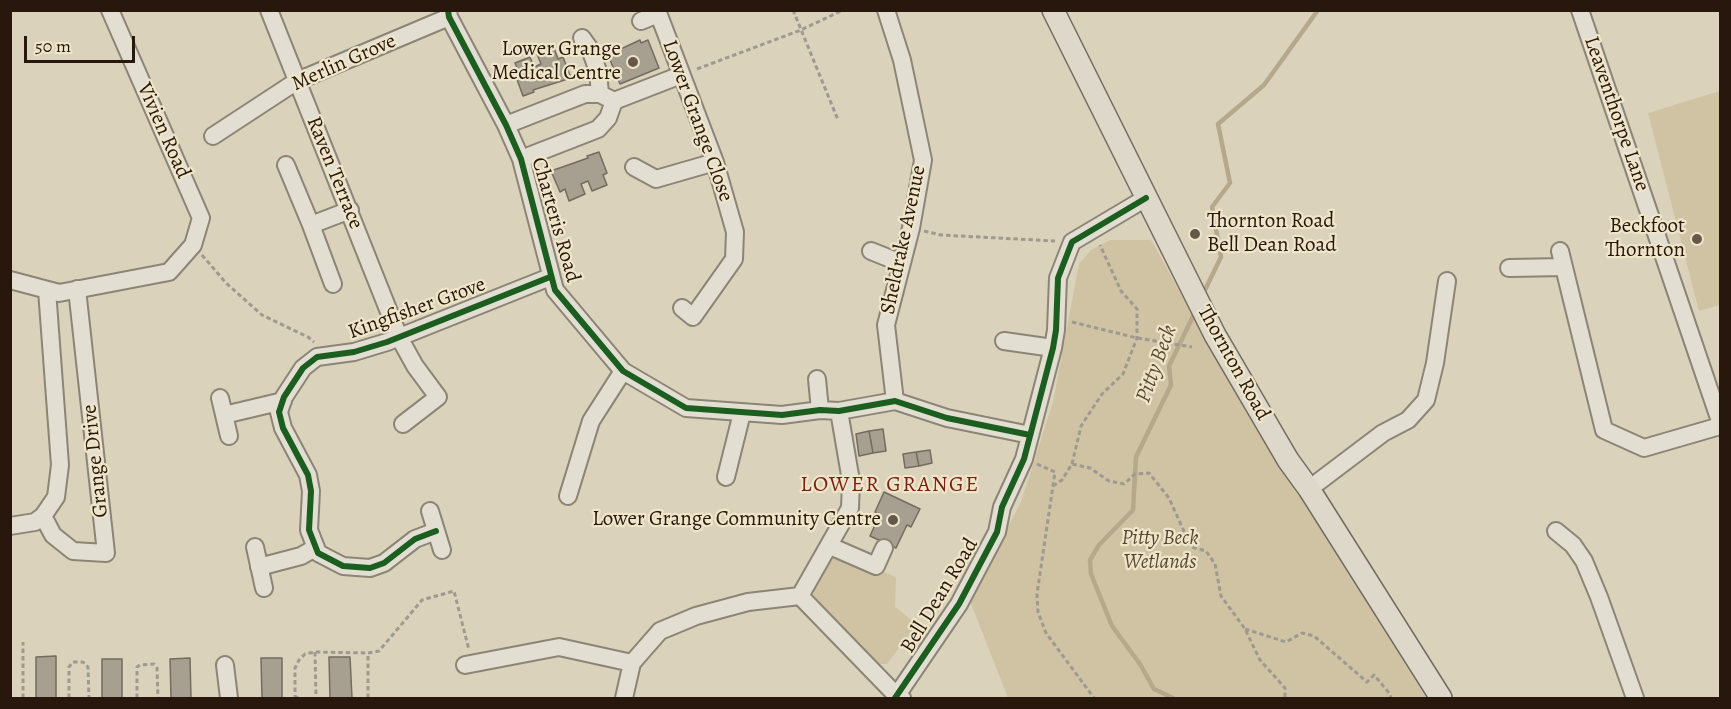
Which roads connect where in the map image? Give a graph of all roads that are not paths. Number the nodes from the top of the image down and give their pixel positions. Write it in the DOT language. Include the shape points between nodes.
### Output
graph roads {
  1 [pos="110,10"];
  2 [pos="269,10"];
  3 [pos="886,10"];
  4 [pos="1053,10"];
  5 [pos="1580,10"];
  6 [pos="657,12"];
  7 [pos="448,14"];
  8 [pos="640,21"];
  9 [pos="582,38"];
  10 [pos="681,75"];
  11 [pos="297,81"];
  12 [pos="607,97"];
  13 [pos="506,125"];
  14 [pos="213,136"];
  15 [pos="521,159"];
  16 [pos="715,162"];
  17 [pos="286,165"];
  18 [pos="634,167"];
  19 [pos="1146,198"];
  20 [pos="350,210"];
  21 [pos="310,225"];
  22 [pos="871,251"];
  23 [pos="901,263"];
  24 [pos="1509,268"];
  25 [pos="550,277"];
  26 [pos="10,280"];
  27 [pos="1447,281"];
  28 [pos="333,284"];
  29 [pos="77,289"];
  30 [pos="47,290"];
  31 [pos="682,308"];
  32 [pos="399,337"];
  33 [pos="1004,341"];
  34 [pos="1053,348"];
  35 [pos="622,370"];
  36 [pos="817,380"];
  37 [pos="220,398"];
  38 [pos="283,401"];
  39 [pos="894,401"];
  40 [pos="820,410"];
  41 [pos="839,411"];
  42 [pos="742,413"];
  43 [pos="224,415"];
  44 [pos="1720,421"];
  45 [pos="404,424"];
  46 [pos="1720,426"];
  47 [pos="1030,435"];
  48 [pos="229,436"];
  49 [pos="726,477"];
  50 [pos="1308,489"];
  51 [pos="568,496"];
  52 [pos="430,511"];
  53 [pos="44,516"];
  54 [pos="10,526"];
  55 [pos="436,531"];
  56 [pos="1556,531"];
  57 [pos="830,546"];
  58 [pos="255,547"];
  59 [pos="315,548"];
  60 [pos="884,548"];
  61 [pos="441,550"];
  62 [pos="259,567"];
  63 [pos="264,588"];
  64 [pos="800,596"];
  65 [pos="632,663"];
  66 [pos="469,664"];
  67 [pos="225,665"];
  68 [pos="898,698"];
  69 [pos="229,699"];
  70 [pos="624,699"];
  71 [pos="1441,699"];
  72 [pos="1635,699"];
  1 -- 29 [label="street, Vivien Road" via="201,218 193,245 169,272"];
  2 -- 11 [label="street, Raven Terrace"];
  3 -- 23 [label="street, Sheldrake Avenue" via="902,60 923,160"];
  4 -- 19 [label="main road, Thornton Road"];
  5 -- 44 [label="street, Leaventhorpe Lane"];
  6 -- 8 [label="street"];
  6 -- 10 [label="street, Lower Grange Close"];
  7 -- 11 [label="street, Merlin Grove"];
  7 -- 13 [label="street, Charteris Road"];
  9 -- 12 [label="street" via="590,49"];
  10 -- 12 [label="street"];
  10 -- 16 [label="street, Lower Grange Close"];
  11 -- 14 [label="street, Merlin Grove"];
  11 -- 20 [label="street, Raven Terrace"];
  12 -- 13 [label="street" via="585,94"];
  12 -- 15 [label="street" via="608,118 598,129"];
  13 -- 15 [label="street, Charteris Road"];
  15 -- 25 [label="street, Charteris Road"];
  16 -- 18 [label="street" via="656,179"];
  16 -- 31 [label="street, Lower Grange Close" via="735,232 734,259 693,317"];
  17 -- 21 [label="street"];
  19 -- 34 [label="street, Bell Dean Road" via="1072,242 1058,278"];
  19 -- 50 [label="main road, Thornton Road" via="1215,335"];
  20 -- 21 [label="street"];
  20 -- 32 [label="street, Raven Terrace"];
  21 -- 28 [label="street"];
  22 -- 23 [label="street"];
  23 -- 39 [label="street, Sheldrake Avenue" via="886,325"];
  24 -- 46 [label="street" via="1562,259 1604,430 1644,448"];
  25 -- 32 [label="street, Kingfisher Grove"];
  25 -- 35 [label="street, Charteris Road" via="555,290"];
  26 -- 30 [label="street"];
  27 -- 50 [label="street" via="1436,363 1426,400 1408,420 1383,433"];
  29 -- 30 [label="street" via="59,293"];
  29 -- 53 [label="street, Grange Drive" via="106,553 73,551 53,535"];
  30 -- 53 [label="street, Grange Drive" via="60,465 56,497"];
  32 -- 38 [label="street, Kingfisher Grove" via="354,352 317,357 303,368"];
  32 -- 45 [label="street, Raven Terrace" via="438,397"];
  33 -- 34 [label="street"];
  34 -- 47 [label="street, Bell Dean Road"];
  35 -- 42 [label="street, Charteris Road" via="686,408"];
  35 -- 51 [label="street" via="591,421"];
  36 -- 40 [label="street"];
  37 -- 43 [label="street"];
  38 -- 43 [label="street"];
  38 -- 59 [label="street" via="279,412 283,428 308,475 309,530"];
  39 -- 41 [label="street, Charteris Road"];
  39 -- 47 [label="street, Charteris Road" via="947,418"];
  40 -- 41 [label="street, Charteris Road"];
  40 -- 42 [label="street, Charteris Road" via="782,415"];
  41 -- 57 [label="street" via="851,482 849,508"];
  42 -- 49 [label="street"];
  43 -- 48 [label="street"];
  47 -- 68 [label="street, Bell Dean Road" via="1002,507 997,532 959,604"];
  50 -- 71 [label="main road, Thornton Road"];
  52 -- 55 [label="street"];
  53 -- 54 [label="street" via="35,522"];
  55 -- 59 [label="street" via="370,568 343,566"];
  55 -- 61 [label="street"];
  56 -- 72 [label="street" via="1584,561"];
  57 -- 60 [label="street" via="876,566"];
  57 -- 64 [label="street"];
  58 -- 62 [label="street"];
  59 -- 62 [label="street" via="301,556"];
  62 -- 63 [label="street"];
  64 -- 65 [label="street" via="748,602 696,616 660,631"];
  64 -- 68 [label="street"];
  65 -- 66 [label="street" via="559,647"];
  65 -- 70 [label="street"];
  67 -- 69 [label="street"];
}
